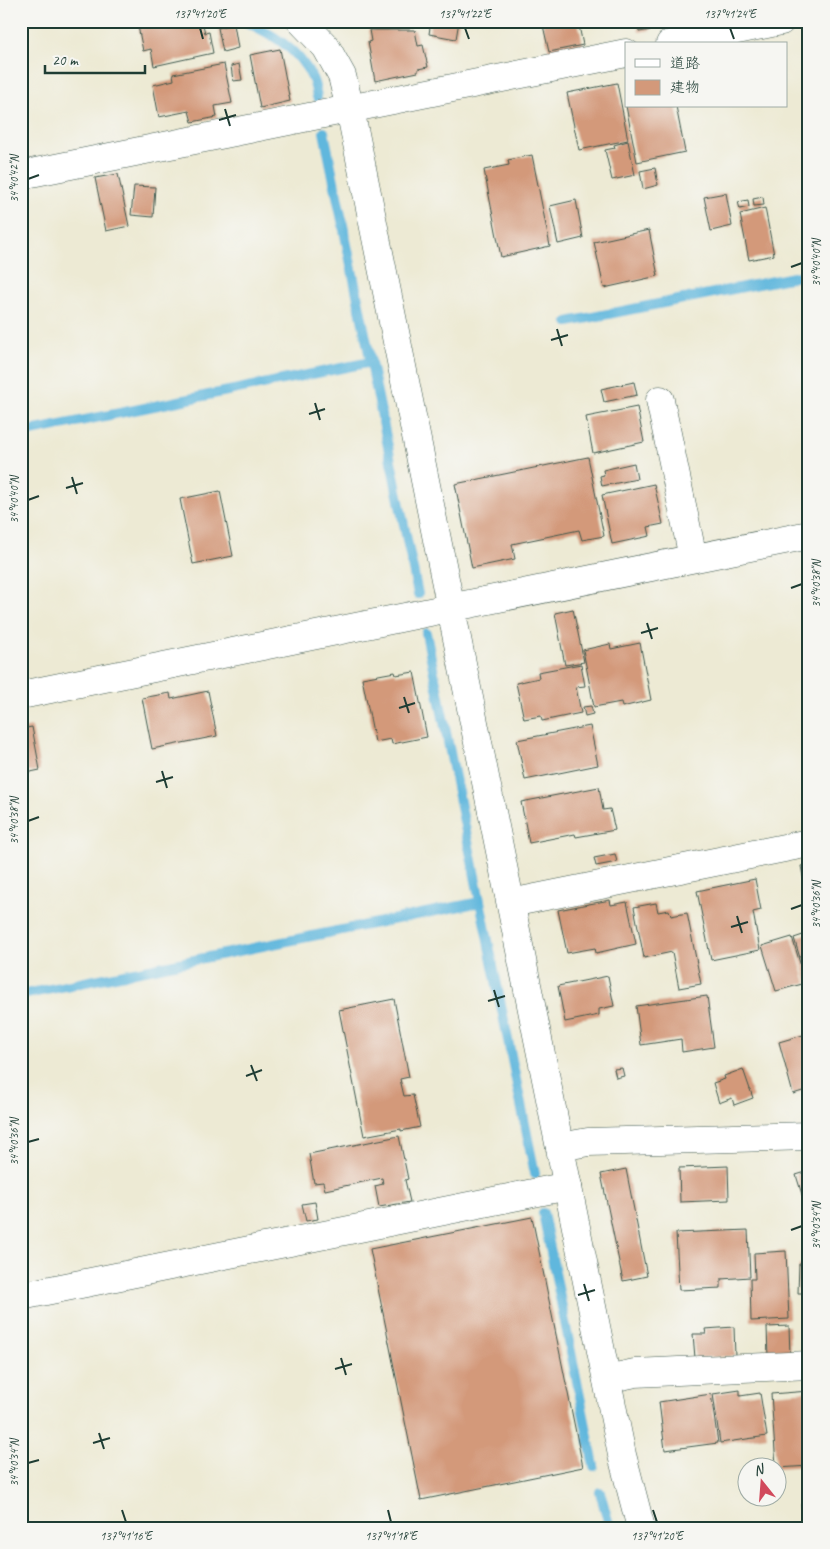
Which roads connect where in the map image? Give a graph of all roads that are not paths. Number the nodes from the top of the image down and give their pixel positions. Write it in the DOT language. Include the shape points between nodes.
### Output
graph roads {
  1 [pos="301,21"];
  2 [pos="781,21"];
  3 [pos="680,35"];
  4 [pos="625,53"];
  5 [pos="350,108"];
  6 [pos="21,175"];
  7 [pos="660,400"];
  8 [pos="809,535"];
  9 [pos="693,558"];
  10 [pos="451,607"];
  11 [pos="21,695"];
  12 [pos="809,843"];
  13 [pos="511,903"];
  14 [pos="809,1136"];
  15 [pos="560,1147"];
  16 [pos="568,1186"];
  17 [pos="21,1296"];
  18 [pos="809,1364"];
  19 [pos="607,1379"];
  20 [pos="641,1528"];
  1 -- 5 [label="street" via="326,47 342,76"];
  2 -- 3 [label="street"];
  4 -- 5 [label="street"];
  5 -- 6 [label="street"];
  5 -- 10 [label="street"];
  7 -- 9 [label="street"];
  8 -- 9 [label="street"];
  9 -- 10 [label="street"];
  10 -- 11 [label="street"];
  10 -- 13 [label="street"];
  12 -- 13 [label="street"];
  13 -- 15 [label="street"];
  14 -- 15 [label="street" via="588,1142"];
  15 -- 16 [label="street"];
  16 -- 17 [label="street"];
  16 -- 19 [label="street"];
  18 -- 19 [label="street" via="635,1373"];
  19 -- 20 [label="street"];
}
